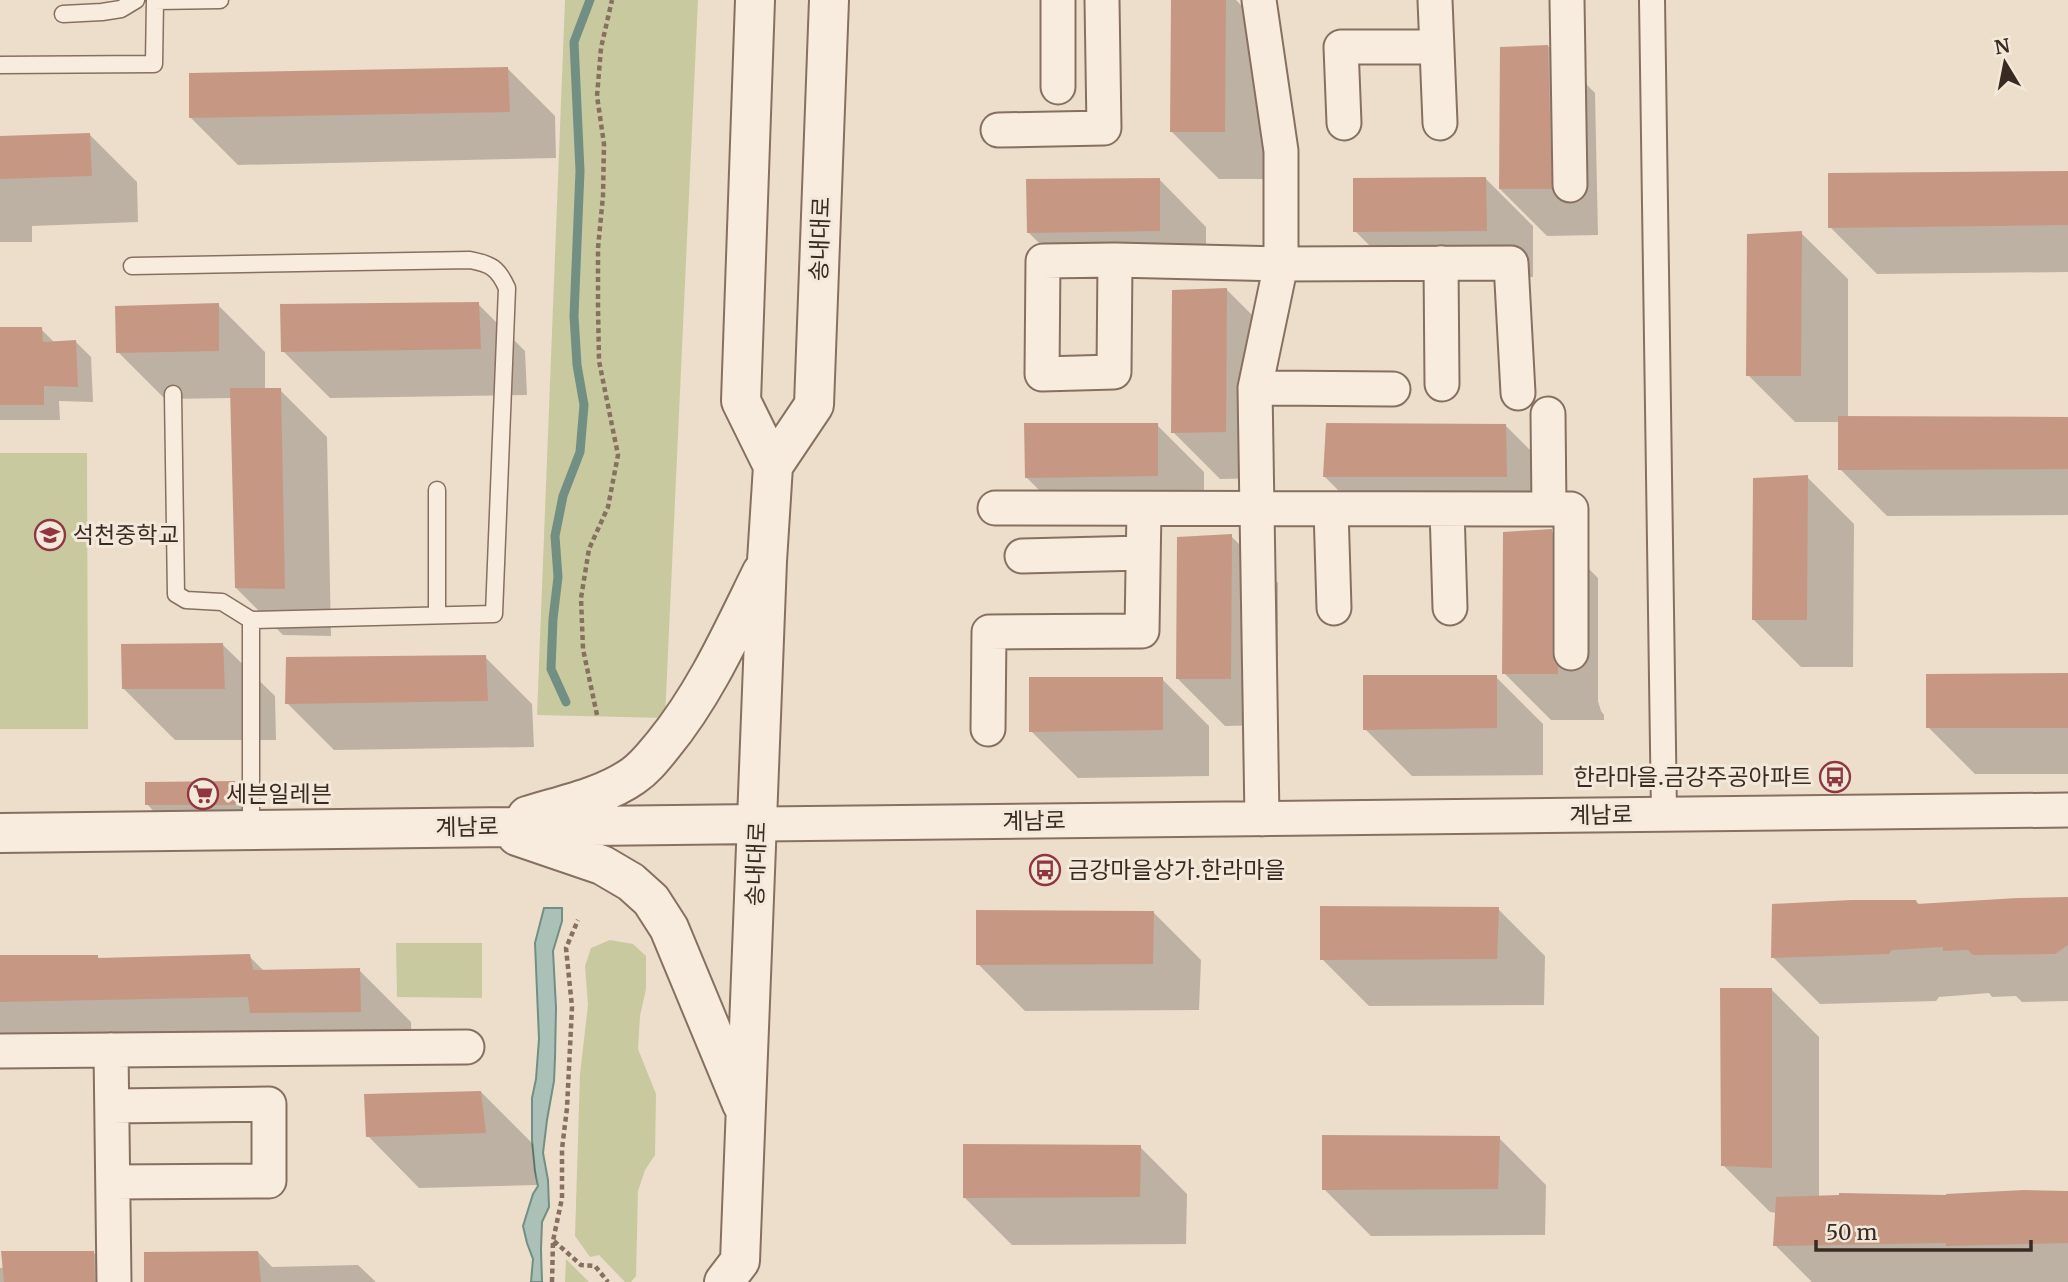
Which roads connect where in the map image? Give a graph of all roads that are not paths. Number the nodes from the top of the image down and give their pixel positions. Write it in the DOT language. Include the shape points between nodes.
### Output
graph roads {
  1 [pos="136,0"];
  2 [pos="155,0"];
  3 [pos="220,0"];
  4 [pos="755,0"];
  5 [pos="829,0"];
  6 [pos="1058,0"];
  7 [pos="1102,0"];
  8 [pos="1259,0"];
  9 [pos="1435,0"];
  10 [pos="1567,0"];
  11 [pos="1652,0"];
  12 [pos="63,13"];
  13 [pos="1436,47"];
  14 [pos="0,65"];
  15 [pos="1058,87"];
  16 [pos="1344,122"];
  17 [pos="1440,123"];
  18 [pos="998,130"];
  19 [pos="1570,185"];
  20 [pos="1115,260"];
  21 [pos="1441,263"];
  22 [pos="1281,264"];
  23 [pos="132,266"];
  24 [pos="1441,384"];
  25 [pos="1255,388"];
  26 [pos="1392,389"];
  27 [pos="1518,393"];
  28 [pos="173,394"];
  29 [pos="1548,414"];
  30 [pos="773,466"];
  31 [pos="437,490"];
  32 [pos="995,508"];
  33 [pos="1144,509"];
  34 [pos="1257,509"];
  35 [pos="1332,509"];
  36 [pos="1447,509"];
  37 [pos="1549,509"];
  38 [pos="1143,553"];
  39 [pos="1023,556"];
  40 [pos="768,561"];
  41 [pos="1334,608"];
  42 [pos="1450,608"];
  43 [pos="437,615"];
  44 [pos="251,620"];
  45 [pos="1571,653"];
  46 [pos="988,729"];
  47 [pos="2068,810"];
  48 [pos="1664,814"];
  49 [pos="1262,819"];
  50 [pos="757,824"];
  51 [pos="492,827"];
  52 [pos="251,830"];
  53 [pos="0,833"];
  54 [pos="467,1046"];
  55 [pos="111,1050"];
  56 [pos="0,1051"];
  57 [pos="112,1106"];
  58 [pos="746,1115"];
  59 [pos="113,1182"];
  60 [pos="740,1275"];
  61 [pos="114,1282"];
  1 -- 12 [label="lane" via="121,9"];
  2 -- 3 [label="lane"];
  2 -- 14 [label="lane" via="154,64"];
  4 -- 30 [label="street, 송내대로" via="741,401"];
  5 -- 30 [label="street, 송내대로" via="814,405"];
  6 -- 15 [label="street"];
  7 -- 18 [label="street" via="1104,128"];
  8 -- 22 [label="street" via="1281,150"];
  9 -- 13 [label="street"];
  10 -- 19 [label="street"];
  11 -- 48 [label="street"];
  13 -- 16 [label="street" via="1342,47"];
  13 -- 17 [label="street"];
  20 -- 22 [label="street"];
  21 -- 22 [label="street"];
  21 -- 24 [label="street"];
  21 -- 27 [label="street" via="1511,263"];
  22 -- 25 [label="street"];
  23 -- 43 [label="lane" via="470,260 487,263 501,274 507,288 494,614"];
  25 -- 26 [label="street"];
  25 -- 34 [label="street"];
  28 -- 44 [label="lane" via="176,594 186,600 222,602"];
  29 -- 37 [label="street"];
  30 -- 40 [label="street, 송내대로"];
  31 -- 43 [label="lane"];
  32 -- 33 [label="street"];
  33 -- 34 [label="street"];
  33 -- 38 [label="street"];
  34 -- 35 [label="street"];
  34 -- 49 [label="street"];
  35 -- 36 [label="street"];
  35 -- 41 [label="street"];
  36 -- 37 [label="street"];
  36 -- 42 [label="street"];
  37 -- 45 [label="street" via="1571,509"];
  38 -- 39 [label="street"];
  38 -- 46 [label="street" via="1142,631 989,632"];
  40 -- 50 [label="street, 송내대로"];
  40 -- 51 [label="street" via="721,655 680,724 653,758 633,776 602,792"];
  43 -- 44 [label="lane"];
  44 -- 52 [label="lane"];
  47 -- 48 [label="street, 계남로"];
  48 -- 49 [label="street, 계남로"];
  49 -- 50 [label="street, 계남로"];
  50 -- 51 [label="street, 계남로"];
  50 -- 58 [label="street, 송내대로"];
  51 -- 52 [label="street, 계남로"];
  51 -- 58 [label="street" via="601,865 651,900 669,928"];
  52 -- 53 [label="street, 계남로"];
  54 -- 55 [label="street"];
  55 -- 56 [label="street"];
  55 -- 57 [label="street"];
  57 -- 59 [label="street"];
  57 -- 59 [label="street" via="268,1104 268,1181"];
  58 -- 60 [label="street, 송내대로"];
  59 -- 61 [label="street"];
}
